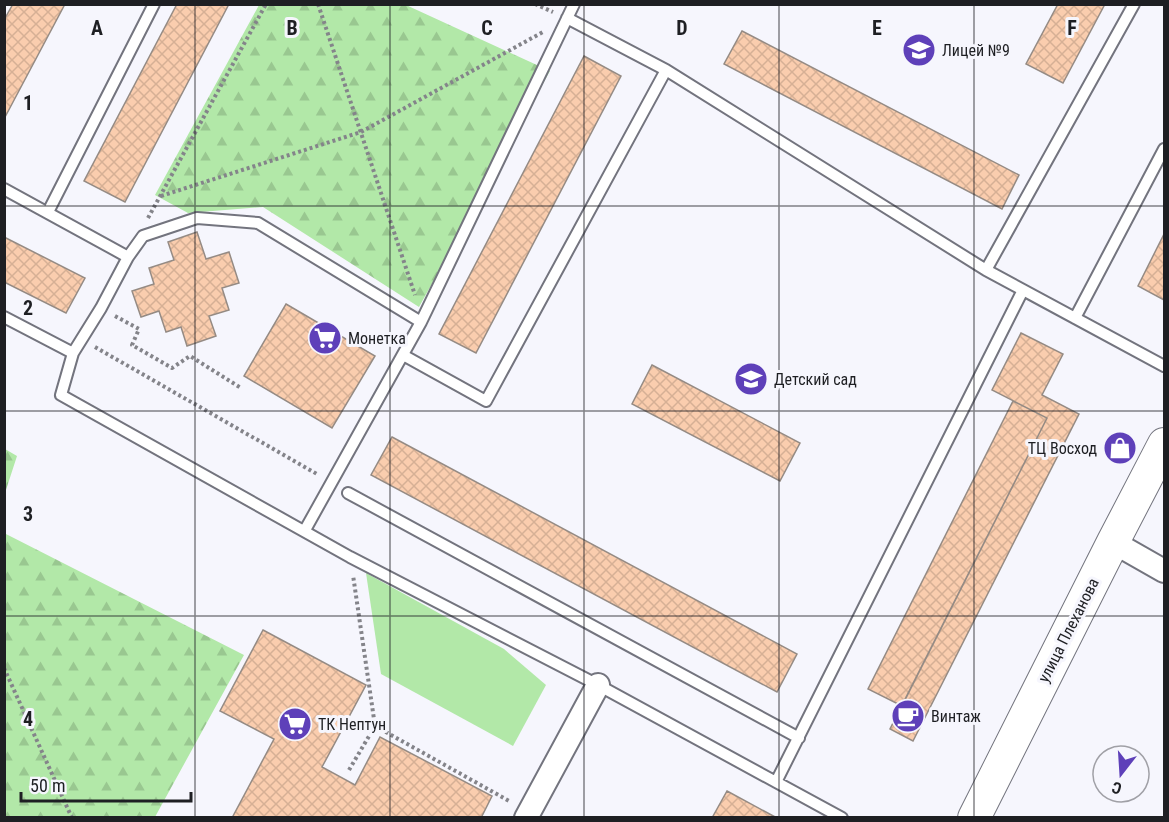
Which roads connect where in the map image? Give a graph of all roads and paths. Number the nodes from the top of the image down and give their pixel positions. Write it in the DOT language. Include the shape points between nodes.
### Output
graph roads {
  1 [pos="154,4"];
  2 [pos="266,4"];
  3 [pos="318,4"];
  4 [pos="574,4"];
  5 [pos="1134,4"];
  6 [pos="567,18"];
  7 [pos="666,70"];
  8 [pos="361,132"];
  9 [pos="1164,149"];
  10 [pos="4,189"];
  11 [pos="161,196"];
  12 [pos="48,212"];
  13 [pos="143,236"];
  14 [pos="128,257"];
  15 [pos="986,270"];
  16 [pos="1023,290"];
  17 [pos="101,308"];
  18 [pos="4,317"];
  19 [pos="1075,318"];
  20 [pos="421,322"];
  21 [pos="81,340"];
  22 [pos="73,353"];
  23 [pos="403,355"];
  24 [pos="1164,366"];
  25 [pos="241,388"];
  26 [pos="1164,444"];
  27 [pos="332,483"];
  28 [pos="348,493"];
  29 [pos="305,530"];
  30 [pos="1113,542"];
  31 [pos="350,557"];
  32 [pos="1164,571"];
  33 [pos="4,668"];
  34 [pos="598,685"];
  35 [pos="375,726"];
  36 [pos="798,738"];
  37 [pos="350,770"];
  38 [pos="776,782"];
  39 [pos="528,815"];
  40 [pos="72,818"];
  41 [pos="842,818"];
  42 [pos="974,818"];
  1 -- 12 [label="lane"];
  2 -- 11 [label="path"];
  3 -- 8 [label="path"];
  4 -- 6 [label="lane"];
  5 -- 15 [label="lane"];
  6 -- 7 [label="lane"];
  6 -- 8 [label="path"];
  6 -- 20 [label="lane"];
  7 -- 15 [label="lane"];
  7 -- 23 [label="lane" via="486,401"];
  8 -- 11 [label="path"];
  8 -- 20 [label="path" via="420,308"];
  9 -- 19 [label="lane"];
  10 -- 12 [label="lane"];
  11 -- 13 [label="path"];
  12 -- 14 [label="lane"];
  13 -- 14 [label="lane"];
  13 -- 20 [label="lane" via="197,218 258,224"];
  14 -- 17 [label="lane"];
  15 -- 16 [label="lane"];
  16 -- 19 [label="lane"];
  16 -- 36 [label="lane"];
  17 -- 21 [label="lane"];
  17 -- 25 [label="path" via="139,329 132,345 150,357 172,368 190,356"];
  18 -- 22 [label="lane"];
  19 -- 24 [label="lane"];
  20 -- 23 [label="lane"];
  21 -- 22 [label="lane"];
  21 -- 27 [label="path"];
  22 -- 29 [label="lane" via="61,396"];
  23 -- 27 [label="lane"];
  26 -- 30 [label="main road, улица Плеханова"];
  27 -- 29 [label="lane"];
  28 -- 36 [label="lane"];
  29 -- 31 [label="lane"];
  30 -- 32 [label="street"];
  30 -- 42 [label="main road, улица Плеханова"];
  31 -- 34 [label="lane"];
  31 -- 35 [label="path"];
  33 -- 40 [label="path"];
  34 -- 38 [label="lane"];
  34 -- 39 [label="street"];
  35 -- 37 [label="path"];
  35 -- 39 [label="path"];
  36 -- 38 [label="lane"];
  38 -- 41 [label="lane"];
}
